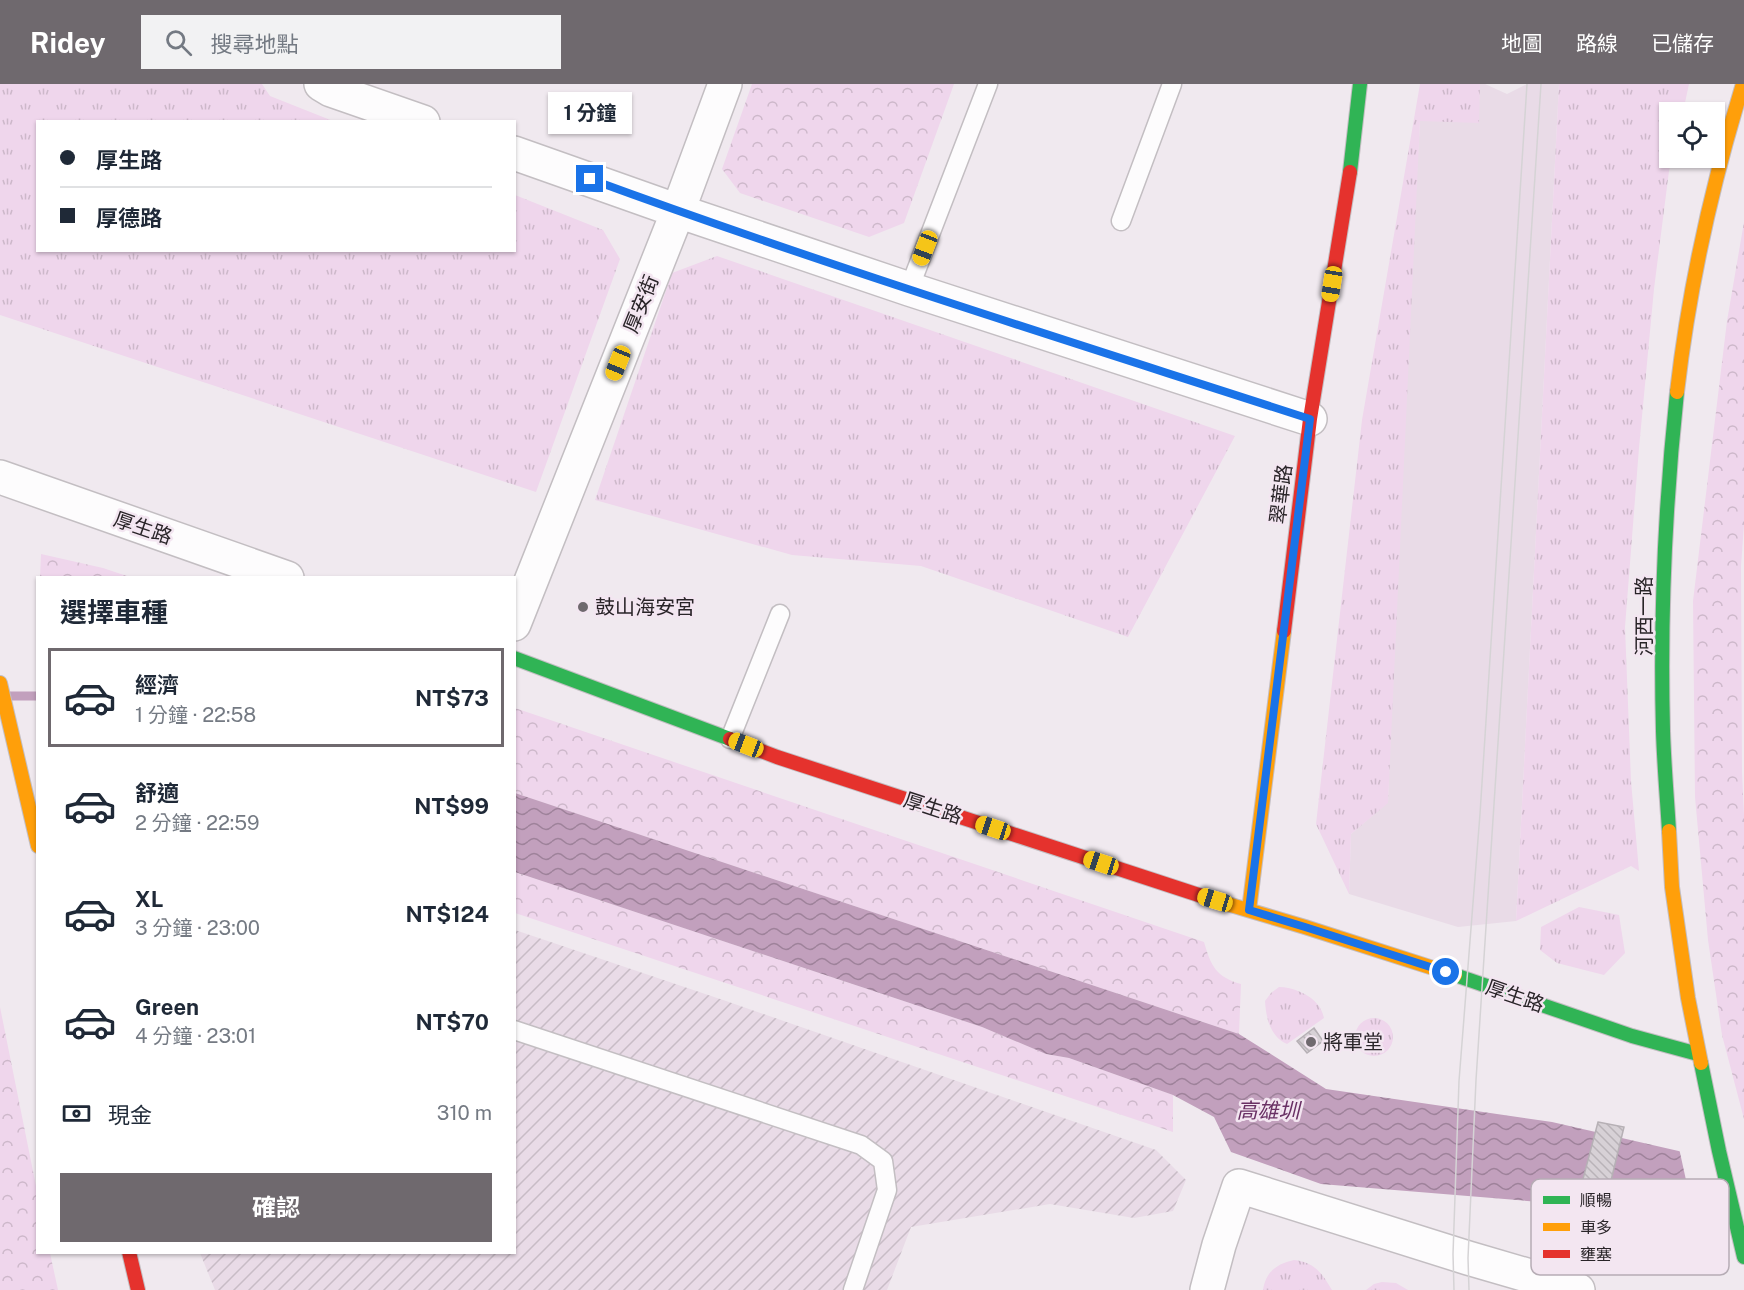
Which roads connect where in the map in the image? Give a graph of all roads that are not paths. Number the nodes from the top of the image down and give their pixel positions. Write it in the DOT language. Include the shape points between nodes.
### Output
graph roads {
  1 [pos="321,84"];
  2 [pos="725,84"];
  3 [pos="988,84"];
  4 [pos="1172,84"];
  5 [pos="1360,84"];
  6 [pos="1743,84"];
  7 [pos="417,120"];
  8 [pos="516,154"];
  9 [pos="678,211"];
  10 [pos="1121,221"];
  11 [pos="909,289"];
  12 [pos="1310,419"];
  13 [pos="0,477"];
  14 [pos="281,576"];
  15 [pos="780,614"];
  16 [pos="516,619"];
  17 [pos="516,659"];
  18 [pos="0,683"];
  19 [pos="730,739"];
  20 [pos="36,838"];
  21 [pos="1249,910"];
  22 [pos="516,1031"];
  23 [pos="1698,1054"];
  24 [pos="1726,1179"];
  25 [pos="1729,1193"];
  26 [pos="129,1254"];
  27 [pos="1744,1255"];
  28 [pos="1574,1289"];
  29 [pos="138,1290"];
  30 [pos="854,1290"];
  31 [pos="1207,1290"];
  1 -- 7 [label="street"];
  2 -- 9 [label="street, 厚安街"];
  3 -- 11 [label="lane"];
  4 -- 10 [label="lane"];
  5 -- 12 [label="street, 翠華路"];
  6 -- 23 [label="street, 河西一路" via="1711,201 1687,327 1670,460 1664,564 1663,731 1672,887"];
  8 -- 9 [label="street"];
  9 -- 11 [label="street"];
  9 -- 16 [label="street, 厚安街"];
  11 -- 12 [label="street"];
  12 -- 21 [label="street, 翠華路"];
  13 -- 14 [label="street, 厚生路"];
  15 -- 19 [label="lane"];
  17 -- 19 [label="street, 厚生路"];
  18 -- 20 [label="street"];
  19 -- 21 [label="street, 厚生路"];
  21 -- 23 [label="street, 厚生路" via="1632,1036"];
  22 -- 30 [label="lane" via="861,1145 883,1161 887,1190"];
  23 -- 24 [label="street, 河西一路"];
  25 -- 27 [label="street, 河西一路"];
  26 -- 29 [label="street"];
  28 -- 31 [label="street" via="1239,1186"];
}
